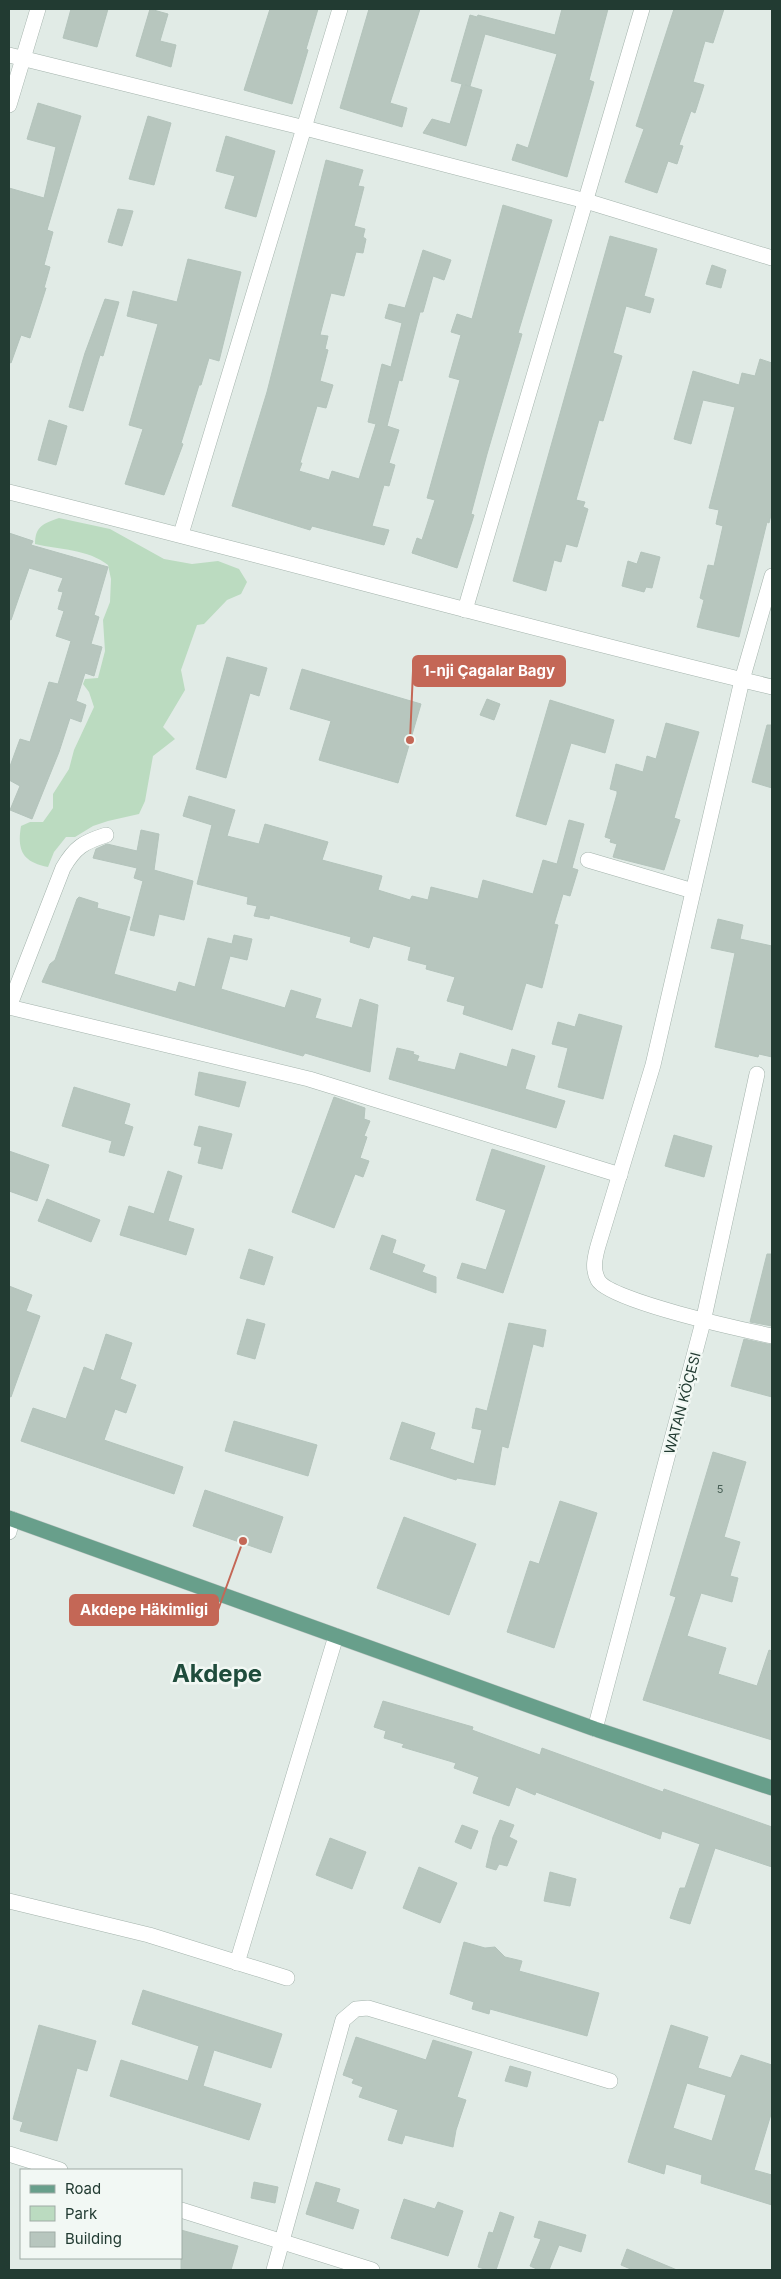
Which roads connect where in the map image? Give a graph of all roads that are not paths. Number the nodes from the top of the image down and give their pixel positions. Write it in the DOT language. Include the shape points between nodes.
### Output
graph roads {
  1 [pos="38,9"];
  2 [pos="340,9"];
  3 [pos="642,9"];
  4 [pos="16,57"];
  5 [pos="9,105"];
  6 [pos="305,128"];
  7 [pos="586,201"];
  8 [pos="772,258"];
  9 [pos="9,492"];
  10 [pos="181,534"];
  11 [pos="772,576"];
  12 [pos="465,610"];
  13 [pos="742,680"];
  14 [pos="772,687"];
  15 [pos="106,835"];
  16 [pos="588,860"];
  17 [pos="693,891"];
  18 [pos="9,1007"];
  19 [pos="757,1074"];
  20 [pos="620,1175"];
  21 [pos="704,1322"];
  22 [pos="772,1336"];
  23 [pos="10,1523"];
  24 [pos="336,1636"];
  25 [pos="594,1729"];
  26 [pos="772,1788"];
  27 [pos="9,1901"];
  28 [pos="238,1963"];
  29 [pos="287,1978"];
  30 [pos="610,2081"];
  31 [pos="9,2154"];
  32 [pos="57,2169"];
  33 [pos="182,2210"];
  34 [pos="281,2242"];
  35 [pos="274,2270"];
  36 [pos="372,2270"];
  1 -- 4 [label="street"];
  2 -- 6 [label="street"];
  3 -- 7 [label="street"];
  4 -- 5 [label="street"];
  4 -- 6 [label="street"];
  6 -- 7 [label="street"];
  6 -- 10 [label="street"];
  7 -- 8 [label="street"];
  7 -- 12 [label="street"];
  9 -- 10 [label="street"];
  10 -- 12 [label="street"];
  11 -- 13 [label="street"];
  12 -- 13 [label="street"];
  13 -- 14 [label="street"];
  13 -- 17 [label="street"];
  15 -- 18 [label="street" via="86,842 71,854 63,868"];
  16 -- 17 [label="street"];
  17 -- 20 [label="street" via="653,1065"];
  18 -- 20 [label="street" via="309,1079"];
  19 -- 21 [label="street, WATAN KÖÇESI"];
  20 -- 21 [label="street" via="595,1259 598,1280 606,1289"];
  21 -- 22 [label="street"];
  21 -- 25 [label="street, WATAN KÖÇESI"];
  23 -- 24 [label="main road"];
  24 -- 25 [label="main road"];
  24 -- 28 [label="street"];
  25 -- 26 [label="main road"];
  27 -- 28 [label="street" via="148,1935"];
  28 -- 29 [label="street"];
  30 -- 34 [label="street" via="368,2008 356,2009 343,2020"];
  31 -- 32 [label="street"];
  33 -- 34 [label="street"];
  34 -- 35 [label="street"];
  34 -- 36 [label="street"];
}
